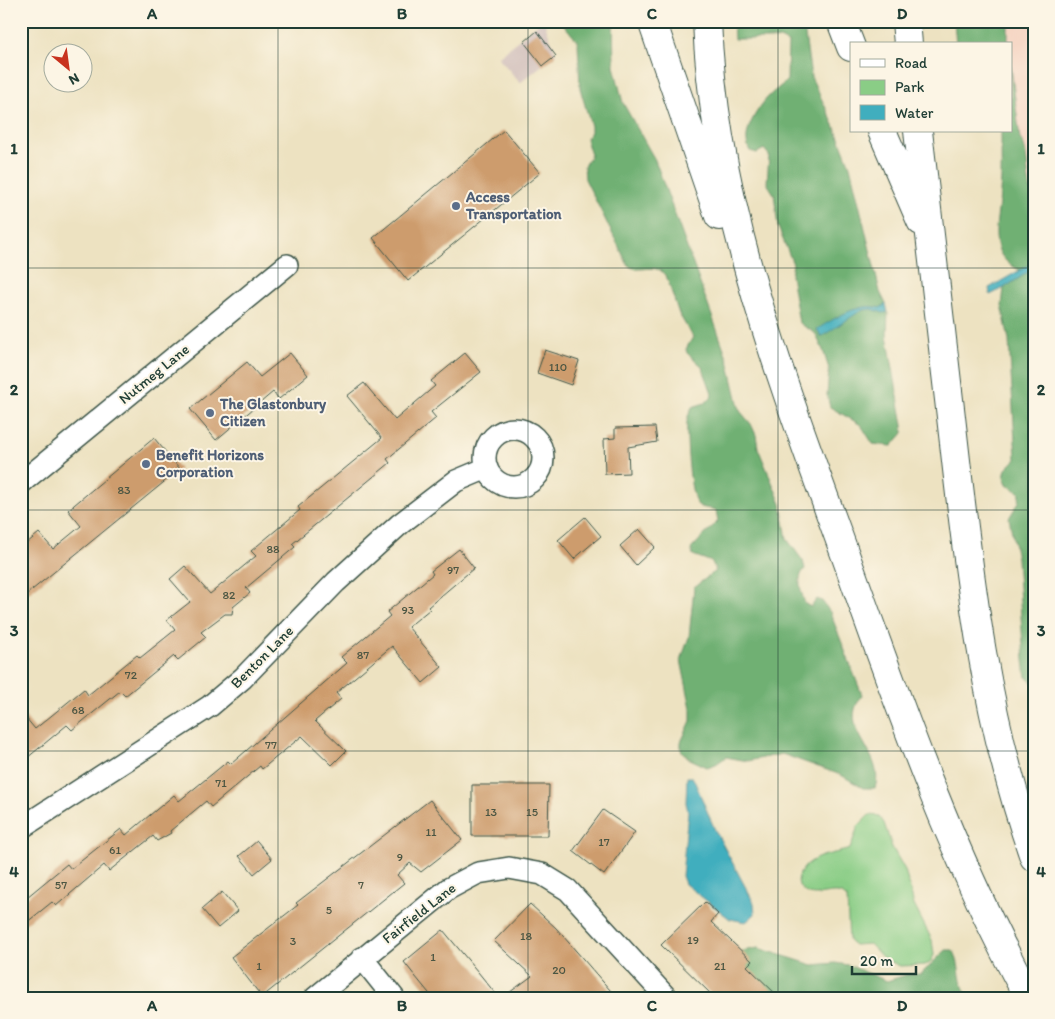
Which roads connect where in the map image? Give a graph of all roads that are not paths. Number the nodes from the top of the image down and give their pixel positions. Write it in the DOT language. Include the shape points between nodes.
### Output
graph roads {
  1 [pos="652,21"];
  2 [pos="707,21"];
  3 [pos="841,21"];
  4 [pos="906,21"];
  5 [pos="908,42"];
  6 [pos="850,44"];
  7 [pos="882,132"];
  8 [pos="918,132"];
  9 [pos="930,238"];
  10 [pos="287,265"];
  11 [pos="764,325"];
  12 [pos="488,468"];
  13 [pos="21,483"];
  14 [pos="21,828"];
  15 [pos="1034,857"];
  16 [pos="362,958"];
  17 [pos="315,998"];
  18 [pos="394,998"];
  19 [pos="667,998"];
  20 [pos="1029,998"];
  1 -- 11 [label="highway" via="733,254"];
  2 -- 11 [label="highway" via="720,152"];
  3 -- 6 [label="highway"];
  4 -- 5 [label="highway"];
  7 -- 9 [label="highway"];
  8 -- 9 [label="highway"];
  9 -- 15 [label="highway" via="965,548 982,667 1010,782"];
  10 -- 13 [label="street, Nutmeg Lane"];
  11 -- 20 [label="highway" via="858,590 957,852"];
  12 -- 14 [label="street, Benton Lane" via="456,481 400,524 336,582 243,678 210,706"];
  16 -- 17 [label="street, Fairfield Lane"];
  16 -- 18 [label="street"];
  16 -- 19 [label="street, Fairfield Lane" via="452,886 486,871 519,868 542,874 568,890"];
}
